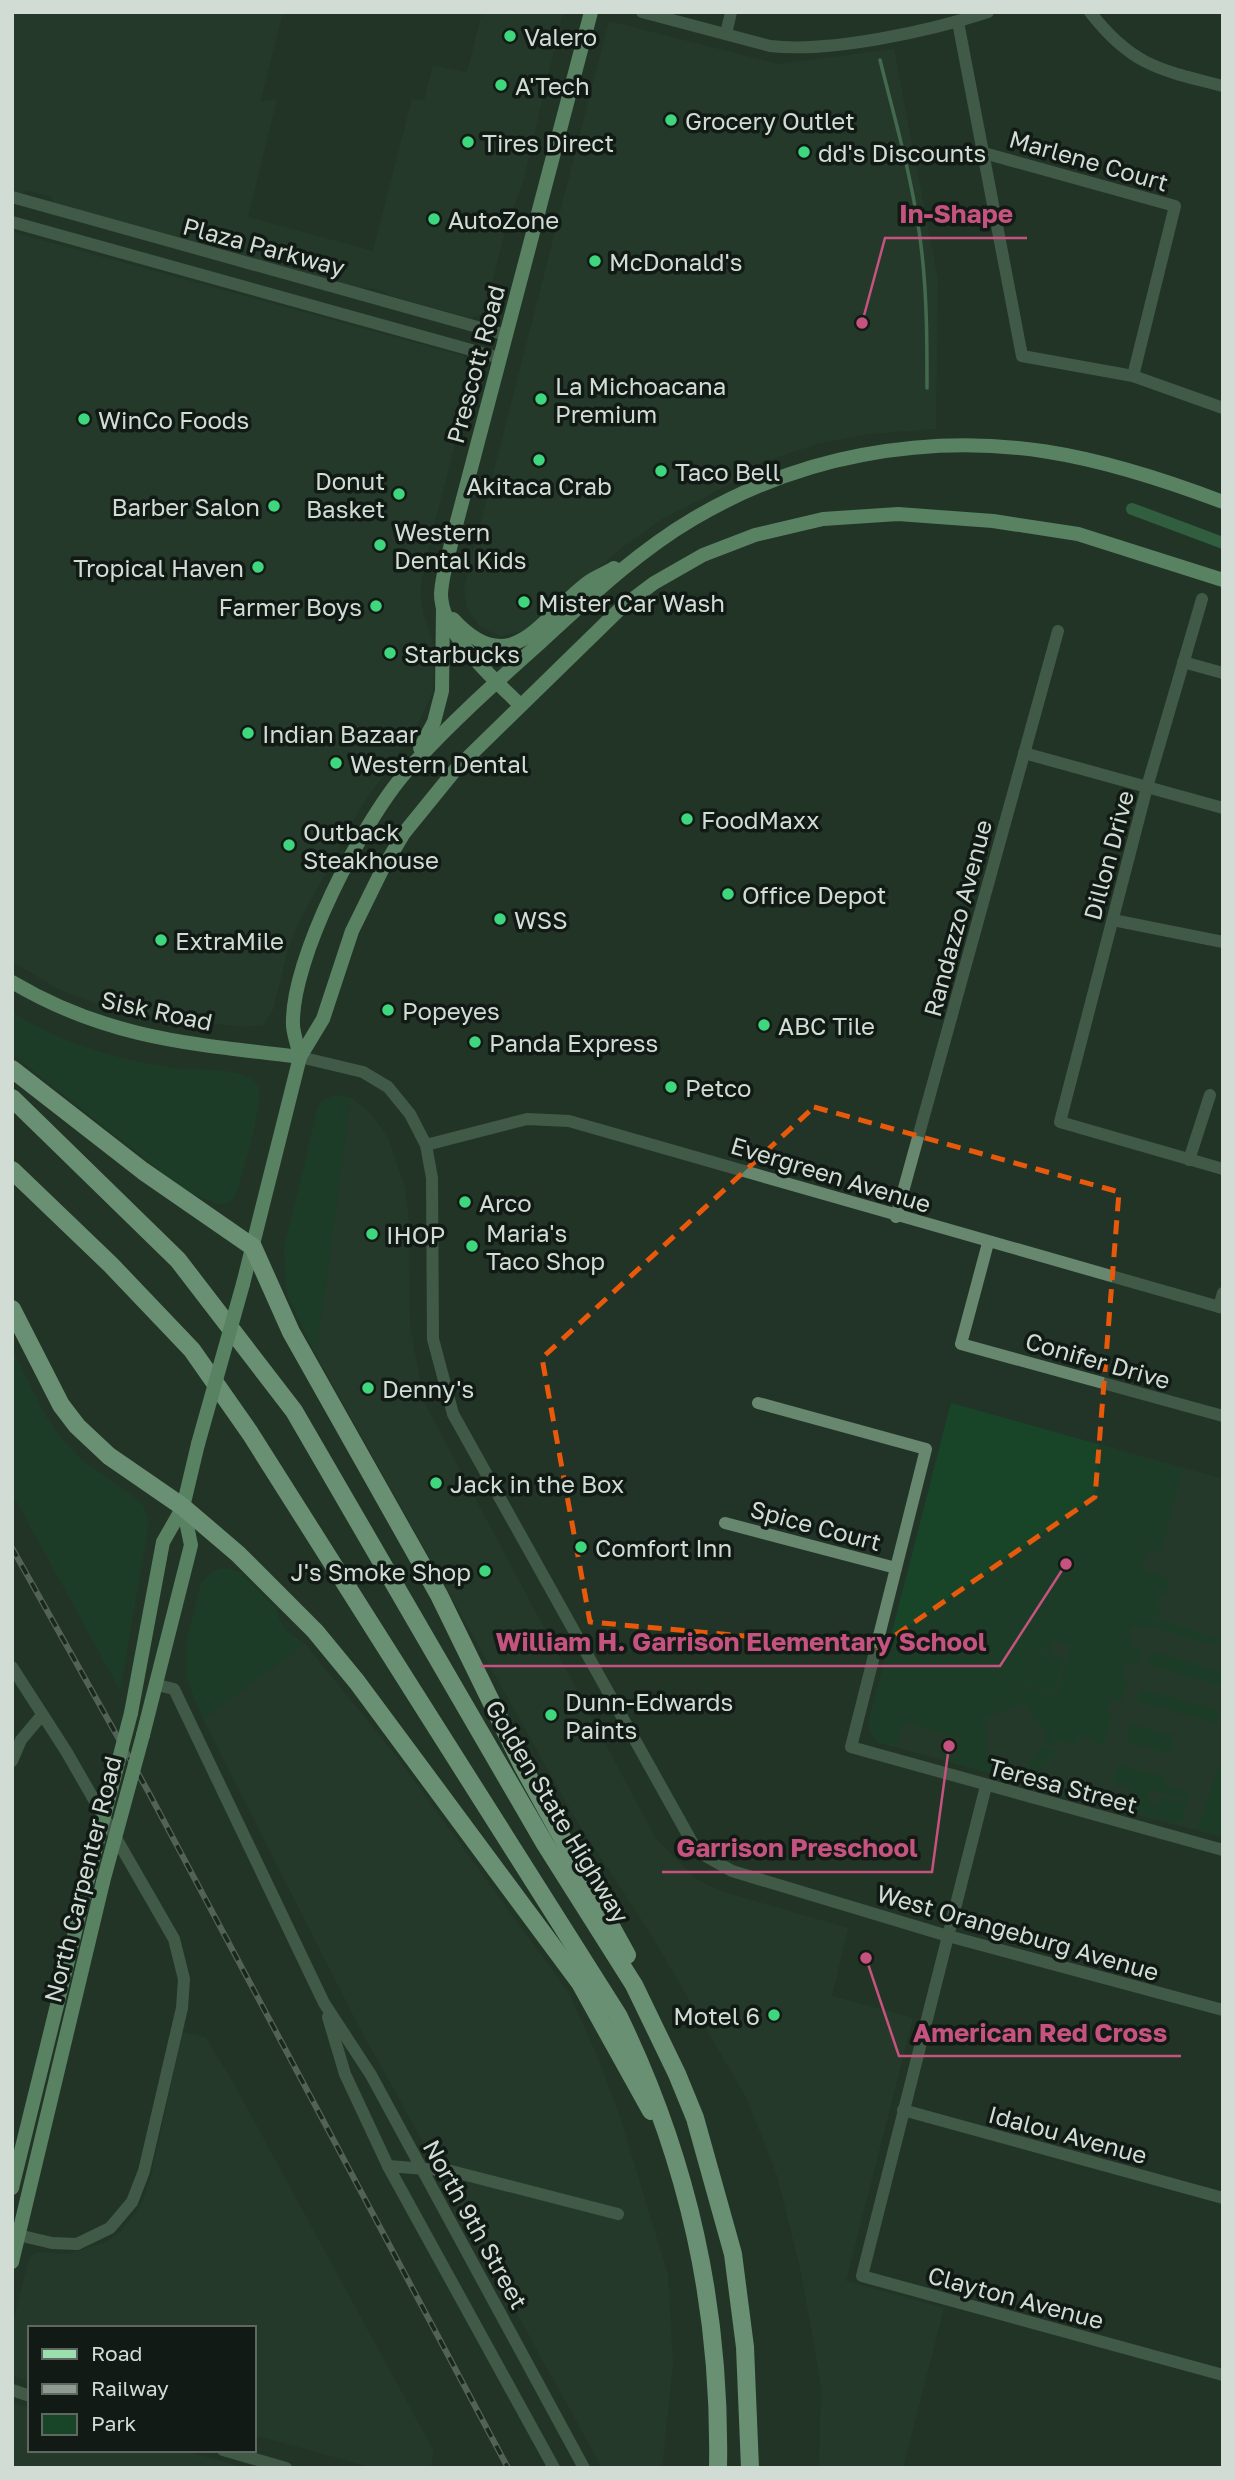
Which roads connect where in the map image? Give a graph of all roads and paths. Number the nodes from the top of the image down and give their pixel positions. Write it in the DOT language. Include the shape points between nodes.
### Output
graph roads {
  1 [pos="591,12"];
  2 [pos="642,12"];
  3 [pos="731,12"];
  4 [pos="988,12"];
  5 [pos="1090,12"];
  6 [pos="958,22"];
  7 [pos="726,34"];
  8 [pos="1223,86"];
  9 [pos="984,153"];
  10 [pos="12,197"];
  11 [pos="12,222"];
  12 [pos="506,335"];
  13 [pos="500,358"];
  14 [pos="1133,376"];
  15 [pos="1223,408"];
  16 [pos="1223,502"];
  17 [pos="645,551"];
  18 [pos="1223,580"];
  19 [pos="1202,599"];
  20 [pos="443,608"];
  21 [pos="1058,631"];
  22 [pos="1183,662"];
  23 [pos="1223,673"];
  24 [pos="497,682"];
  25 [pos="519,704"];
  26 [pos="1024,754"];
  27 [pos="407,771"];
  28 [pos="1147,787"];
  29 [pos="1223,808"];
  30 [pos="1113,920"];
  31 [pos="1223,942"];
  32 [pos="12,982"];
  33 [pos="300,1057"];
  34 [pos="12,1069"];
  35 [pos="1210,1095"];
  36 [pos="12,1098"];
  37 [pos="426,1145"];
  38 [pos="1189,1160"];
  39 [pos="1223,1169"];
  40 [pos="12,1170"];
  41 [pos="896,1217"];
  42 [pos="988,1243"];
  43 [pos="253,1247"];
  44 [pos="1223,1293"];
  45 [pos="1221,1308"];
  46 [pos="12,1309"];
  47 [pos="758,1403"];
  48 [pos="1223,1416"];
  49 [pos="183,1507"];
  50 [pos="725,1523"];
  51 [pos="896,1568"];
  52 [pos="12,1667"];
  53 [pos="157,1685"];
  54 [pos="42,1715"];
  55 [pos="12,1761"];
  56 [pos="986,1786"];
  57 [pos="1223,1850"];
  58 [pos="948,1936"];
  59 [pos="324,2004"];
  60 [pos="1223,2010"];
  61 [pos="677,2074"];
  62 [pos="903,2110"];
  63 [pos="676,2153"];
  64 [pos="388,2166"];
  65 [pos="423,2169"];
  66 [pos="12,2188"];
  67 [pos="1223,2198"];
  68 [pos="618,2214"];
  69 [pos="18,2235"];
  70 [pos="12,2262"];
  71 [pos="1223,2375"];
  72 [pos="230,2452"];
  73 [pos="285,2468"];
  74 [pos="554,2468"];
  75 [pos="584,2468"];
  76 [pos="718,2468"];
  77 [pos="750,2468"];
  1 -- 12 [label="main road, Prescott Road"];
  2 -- 7 [label="street"];
  3 -- 7 [label="street"];
  4 -- 6 [label="street"];
  5 -- 8 [label="street" via="1115,42 1143,63"];
  6 -- 7 [label="street" via="813,48 771,46"];
  6 -- 9 [label="street"];
  9 -- 14 [label="street" via="1022,356"];
  9 -- 14 [label="street, Marlene Court" via="1175,206"];
  10 -- 12 [label="street, Plaza Parkway"];
  11 -- 13 [label="street, Plaza Parkway"];
  12 -- 13 [label="main road, Prescott Road"];
  13 -- 20 [label="main road, Prescott Road" via="443,582"];
  14 -- 15 [label="street"];
  16 -- 17 [label="main road" via="1121,466 1081,457 1006,446 918,448 833,462 765,484 693,519"];
  17 -- 20 [label="main road" via="590,582 513,646 480,640 463,630"];
  17 -- 24 [label="main road"];
  18 -- 25 [label="main road" via="1116,544 1045,528 898,514 823,519 744,539 703,555 654,583"];
  19 -- 22 [label="street, Dillon Drive"];
  20 -- 24 [label="main road" via="458,638"];
  20 -- 27 [label="main road, Prescott Road" via="442,691 431,729"];
  21 -- 26 [label="street, Randazzo Avenue"];
  22 -- 23 [label="street"];
  22 -- 28 [label="street, Dillon Drive"];
  24 -- 25 [label="main road"];
  24 -- 27 [label="main road"];
  25 -- 33 [label="main road" via="456,769 404,833 364,904 323,1018"];
  26 -- 28 [label="street"];
  26 -- 41 [label="street, Randazzo Avenue"];
  27 -- 33 [label="main road" via="370,823 313,938 293,1026"];
  28 -- 29 [label="street"];
  28 -- 30 [label="street, Dillon Drive"];
  30 -- 31 [label="street"];
  30 -- 38 [label="street, Dillon Drive" via="1059,1122"];
  32 -- 33 [label="main road, Sisk Road" via="71,1012 128,1032"];
  33 -- 37 [label="street, West Orangeburg Avenue" via="363,1072 388,1087 410,1114"];
  33 -- 43 [label="main road, North Carpenter Road"];
  34 -- 43 [label="highway" via="165,1187"];
  35 -- 38 [label="street"];
  36 -- 61 [label="highway, Golden State Highway" via="178,1260 294,1411 545,1844 634,1985"];
  37 -- 41 [label="street, Evergreen Avenue" via="527,1119 569,1121"];
  37 -- 58 [label="street, West Orangeburg Avenue" via="432,1178 433,1339 453,1414 682,1829 704,1855 732,1871"];
  38 -- 39 [label="street"];
  40 -- 63 [label="highway" via="192,1350 250,1433 618,2015 646,2072"];
  41 -- 42 [label="street, Evergreen Avenue"];
  42 -- 45 [label="street, Evergreen Avenue"];
  42 -- 48 [label="street, Conifer Drive" via="961,1344"];
  43 -- 49 [label="main road, North Carpenter Road, bridge"];
  43 -- 61 [label="highway" via="291,1332 439,1595 523,1766 605,1910 642,1984"];
  44 -- 45 [label="street"];
  46 -- 49 [label="highway" via="61,1405 77,1426 109,1456"];
  47 -- 51 [label="street" via="926,1449"];
  49 -- 53 [label="main road, North Carpenter Road" via="191,1545"];
  49 -- 63 [label="highway" via="315,1631 391,1726 580,1983"];
  49 -- 66 [label="main road, North Carpenter Road, bridge" via="163,1542 131,1713"];
  50 -- 51 [label="street, Spice Court"];
  51 -- 56 [label="street, Teresa Street" via="851,1747"];
  52 -- 54 [label="street"];
  53 -- 59 [label="street, North 9th Street" via="174,1689"];
  53 -- 69 [label="main road, North Carpenter Road, bridge" via="103,1882"];
  54 -- 55 [label="street" via="21,1740"];
  54 -- 69 [label="street" via="179,1952 184,1979 144,2171 132,2202 110,2228 77,2244"];
  56 -- 57 [label="street, Teresa Street"];
  56 -- 58 [label="street"];
  58 -- 60 [label="street, West Orangeburg Avenue"];
  58 -- 62 [label="street"];
  59 -- 64 [label="street, North 9th Street" via="345,2074"];
  59 -- 65 [label="street, North 9th Street"];
  61 -- 77 [label="highway, Golden State Highway" via="695,2118 733,2254 745,2347"];
  62 -- 67 [label="street, Idalou Avenue"];
  62 -- 71 [label="street, Clayton Avenue" via="862,2276"];
  63 -- 76 [label="highway" via="699,2242 712,2321 718,2378"];
  64 -- 65 [label="street"];
  64 -- 74 [label="street, North 9th Street"];
  65 -- 68 [label="street" via="451,2171"];
  65 -- 75 [label="street, North 9th Street"];
  69 -- 70 [label="main road, North Carpenter Road"];
  72 -- 73 [label="street"];
}
